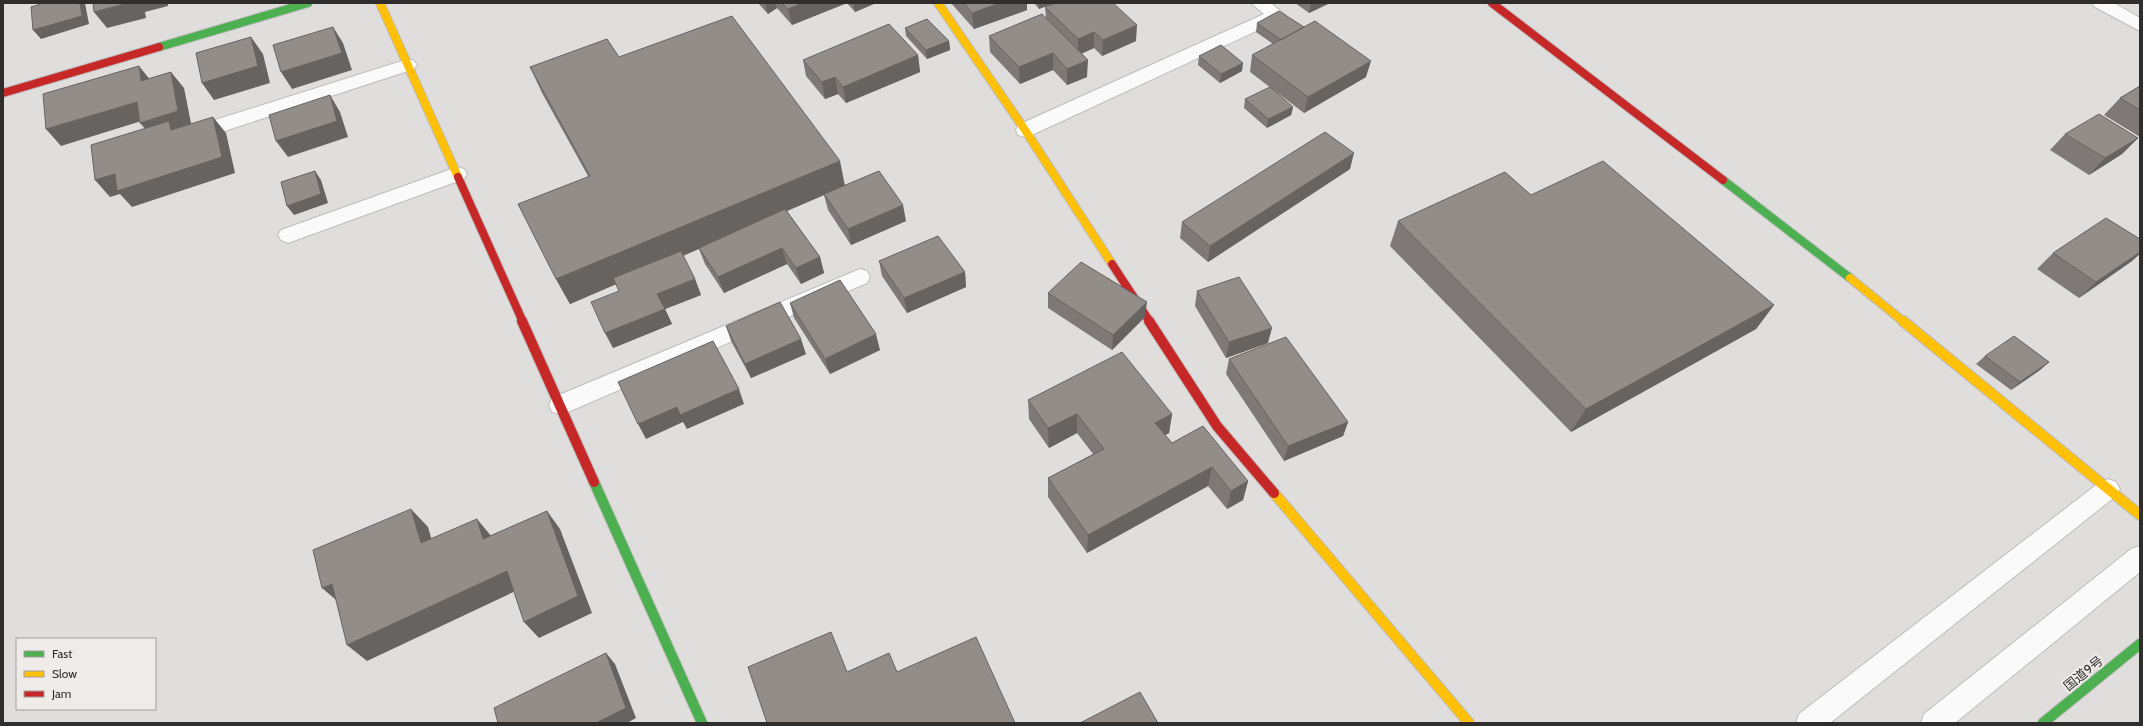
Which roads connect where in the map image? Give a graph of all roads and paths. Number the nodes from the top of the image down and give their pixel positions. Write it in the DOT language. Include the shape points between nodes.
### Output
graph roads {
  1 [pos="308,3"];
  2 [pos="380,3"];
  3 [pos="938,3"];
  4 [pos="1260,3"];
  5 [pos="1492,3"];
  6 [pos="2101,3"];
  7 [pos="2140,25"];
  8 [pos="408,65"];
  9 [pos="3,93"];
  10 [pos="1025,130"];
  11 [pos="200,132"];
  12 [pos="456,174"];
  13 [pos="288,235"];
  14 [pos="860,277"];
  15 [pos="560,405"];
  16 [pos="2108,489"];
  17 [pos="2140,516"];
  18 [pos="2140,557"];
  19 [pos="2140,644"];
  20 [pos="1944,719"];
  21 [pos="702,723"];
  22 [pos="1468,723"];
  23 [pos="1809,723"];
  24 [pos="2043,723"];
  1 -- 9 [label="main road"];
  2 -- 8 [label="main road"];
  3 -- 10 [label="main road"];
  4 -- 10 [label="street" via="1276,15"];
  5 -- 16 [label="main road" via="1828,260"];
  6 -- 7 [label="street"];
  8 -- 11 [label="street"];
  8 -- 12 [label="main road"];
  10 -- 22 [label="main road" via="1217,426"];
  12 -- 13 [label="street"];
  12 -- 15 [label="main road"];
  14 -- 15 [label="street"];
  15 -- 21 [label="main road"];
  16 -- 17 [label="main road"];
  16 -- 23 [label="street"];
  18 -- 20 [label="street"];
  19 -- 24 [label="main road, 国道9号"];
}
